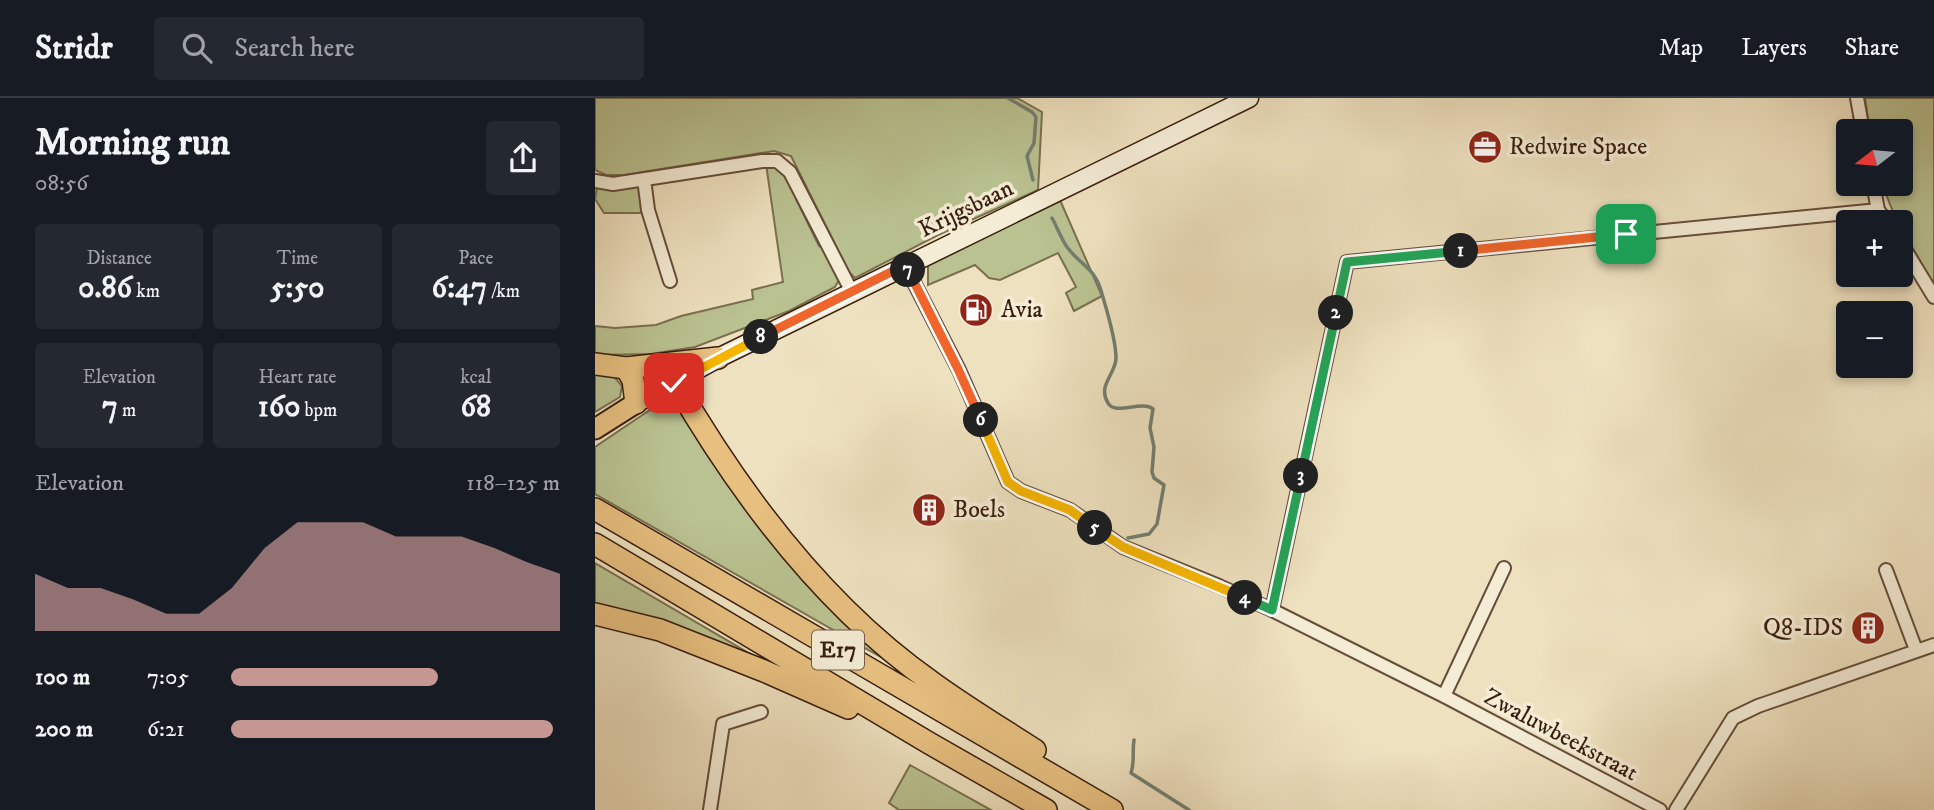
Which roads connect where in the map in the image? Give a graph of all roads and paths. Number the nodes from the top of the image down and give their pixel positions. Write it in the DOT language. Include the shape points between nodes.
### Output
graph roads {
  1 [pos="1249,98"];
  2 [pos="1857,98"];
  3 [pos="1861,119"];
  4 [pos="644,179"];
  5 [pos="595,181"];
  6 [pos="1875,196"];
  7 [pos="1878,210"];
  8 [pos="1836,214"];
  9 [pos="1913,263"];
  10 [pos="905,265"];
  11 [pos="670,281"];
  12 [pos="852,292"];
  13 [pos="1934,297"];
  14 [pos="718,358"];
  15 [pos="595,364"];
  16 [pos="626,368"];
  17 [pos="674,383"];
  18 [pos="636,403"];
  19 [pos="595,429"];
  20 [pos="595,509"];
  21 [pos="595,544"];
  22 [pos="1504,568"];
  23 [pos="1886,570"];
  24 [pos="1272,610"];
  25 [pos="595,614"];
  26 [pos="1934,645"];
  27 [pos="1916,650"];
  28 [pos="1444,696"];
  29 [pos="761,712"];
  30 [pos="929,743"];
  31 [pos="1080,791"];
  32 [pos="710,810"];
  33 [pos="1047,810"];
  34 [pos="1112,810"];
  35 [pos="1660,810"];
  36 [pos="1676,810"];
  1 -- 10 [label="main road, Krijgsbaan"];
  2 -- 3 [label="street"];
  4 -- 5 [label="street" via="613,184"];
  4 -- 11 [label="street" via="648,210"];
  4 -- 12 [label="street" via="762,160 782,164"];
  6 -- 7 [label="street"];
  8 -- 24 [label="street" via="1347,262"];
  9 -- 13 [label="street"];
  10 -- 12 [label="main road, Krijgsbaan"];
  10 -- 24 [label="street, Zwaluwbeekstraat" via="1008,482 1070,510 1123,547"];
  12 -- 14 [label="main road, Krijgsbaan"];
  14 -- 16 [label="highway"];
  14 -- 17 [label="main road, Krijgsbaan"];
  15 -- 16 [label="highway"];
  16 -- 18 [label="highway"];
  17 -- 18 [label="main road, Krijgsbaan"];
  17 -- 31 [label="highway" via="778,536 840,604 932,683 1055,762"];
  18 -- 19 [label="main road, Krijgsbaan"];
  20 -- 31 [label="highway, E17"];
  21 -- 30 [label="highway, E17"];
  22 -- 28 [label="street"];
  23 -- 27 [label="street"];
  24 -- 28 [label="street, Zwaluwbeekstraat"];
  25 -- 30 [label="highway" via="660,630"];
  26 -- 27 [label="street"];
  27 -- 36 [label="street" via="1733,718"];
  28 -- 35 [label="street, Zwaluwbeekstraat"];
  29 -- 32 [label="street" via="723,724"];
  30 -- 33 [label="highway, E17"];
  31 -- 34 [label="highway, E17"];
}
